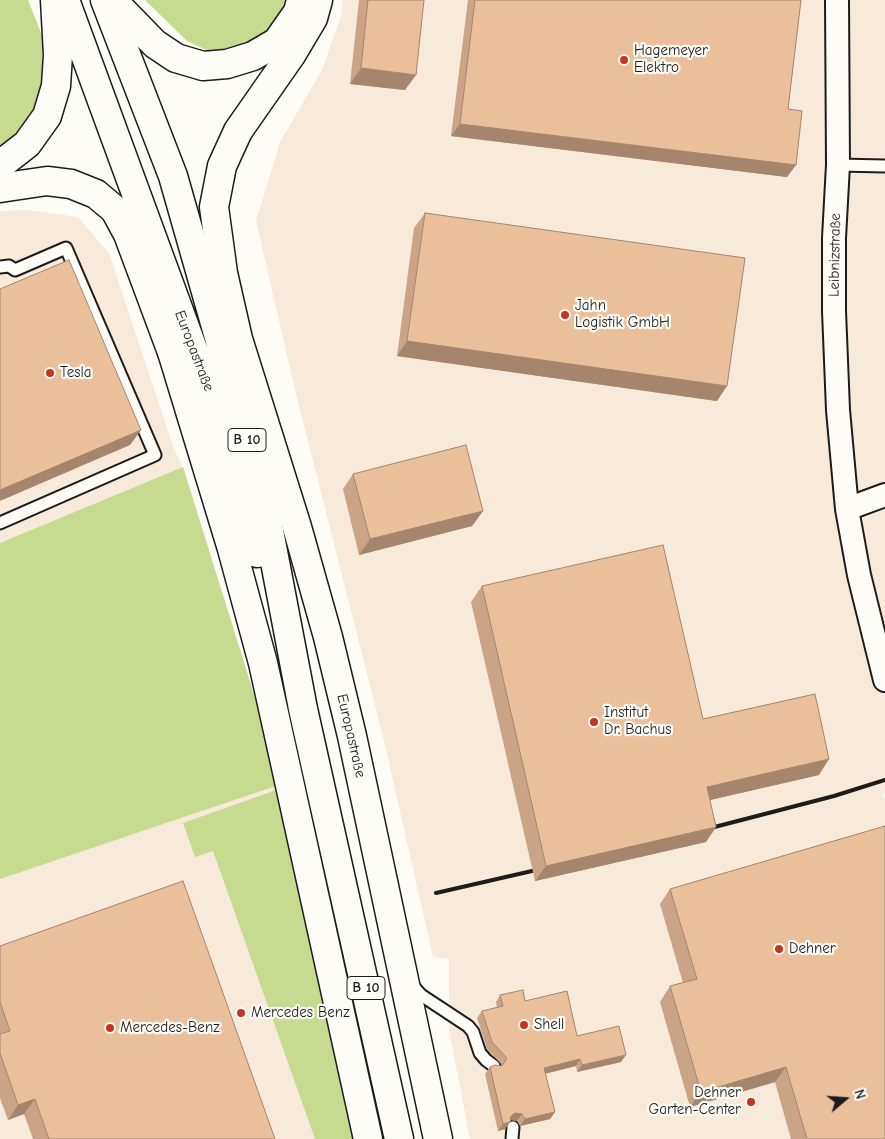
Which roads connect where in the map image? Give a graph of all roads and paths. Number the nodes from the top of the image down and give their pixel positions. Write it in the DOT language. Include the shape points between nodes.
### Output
graph roads {
  1 [pos="55,0"];
  2 [pos="65,0"];
  3 [pos="105,0"];
  4 [pos="112,0"];
  5 [pos="302,0"];
  6 [pos="318,0"];
  7 [pos="837,0"];
  8 [pos="123,158"];
  9 [pos="0,165"];
  10 [pos="838,165"];
  11 [pos="885,166"];
  12 [pos="172,176"];
  13 [pos="0,188"];
  14 [pos="0,267"];
  15 [pos="238,339"];
  16 [pos="172,352"];
  17 [pos="885,495"];
  18 [pos="847,509"];
  19 [pos="0,523"];
  20 [pos="885,680"];
  21 [pos="303,709"];
  22 [pos="402,975"];
  23 [pos="494,1066"];
  24 [pos="368,1139"];
  25 [pos="399,1139"];
  26 [pos="438,1139"];
  1 -- 9 [label="main road" via="56,86 47,116 27,144"];
  2 -- 8 [label="main road, Europastraße / B 10"];
  3 -- 12 [label="main road, Europastraße / B 10"];
  4 -- 5 [label="main road" via="155,44 176,58 203,66 226,64 253,56 277,42 298,12"];
  6 -- 15 [label="main road" via="309,26 238,130 222,166 214,206 223,273"];
  7 -- 10 [label="street, Leibnizstraße"];
  8 -- 16 [label="main road"];
  8 -- 21 [label="main road, Europastraße / B 10" via="212,398"];
  10 -- 11 [label="lane"];
  10 -- 18 [label="street, Leibnizstraße" via="834,311"];
  12 -- 15 [label="main road, B 10"];
  12 -- 21 [label="main road, Europastraße / B 10" via="236,397 267,520"];
  13 -- 16 [label="main road" via="47,181 71,184 96,194 115,210 128,234"];
  14 -- 19 [label="lane" via="8,266 14,270 66,248 155,456"];
  15 -- 22 [label="main road, Europastraße / B 10" via="328,637"];
  16 -- 24 [label="main road, Europastraße" via="263,663"];
  17 -- 18 [label="street"];
  18 -- 20 [label="street, Leibnizstraße" via="859,575"];
  21 -- 25 [label="main road, Europastraße / B 10"];
  22 -- 23 [label="lane" via="421,995 468,1026 480,1053"];
  22 -- 26 [label="main road, Europastraße / B 10"];
}
